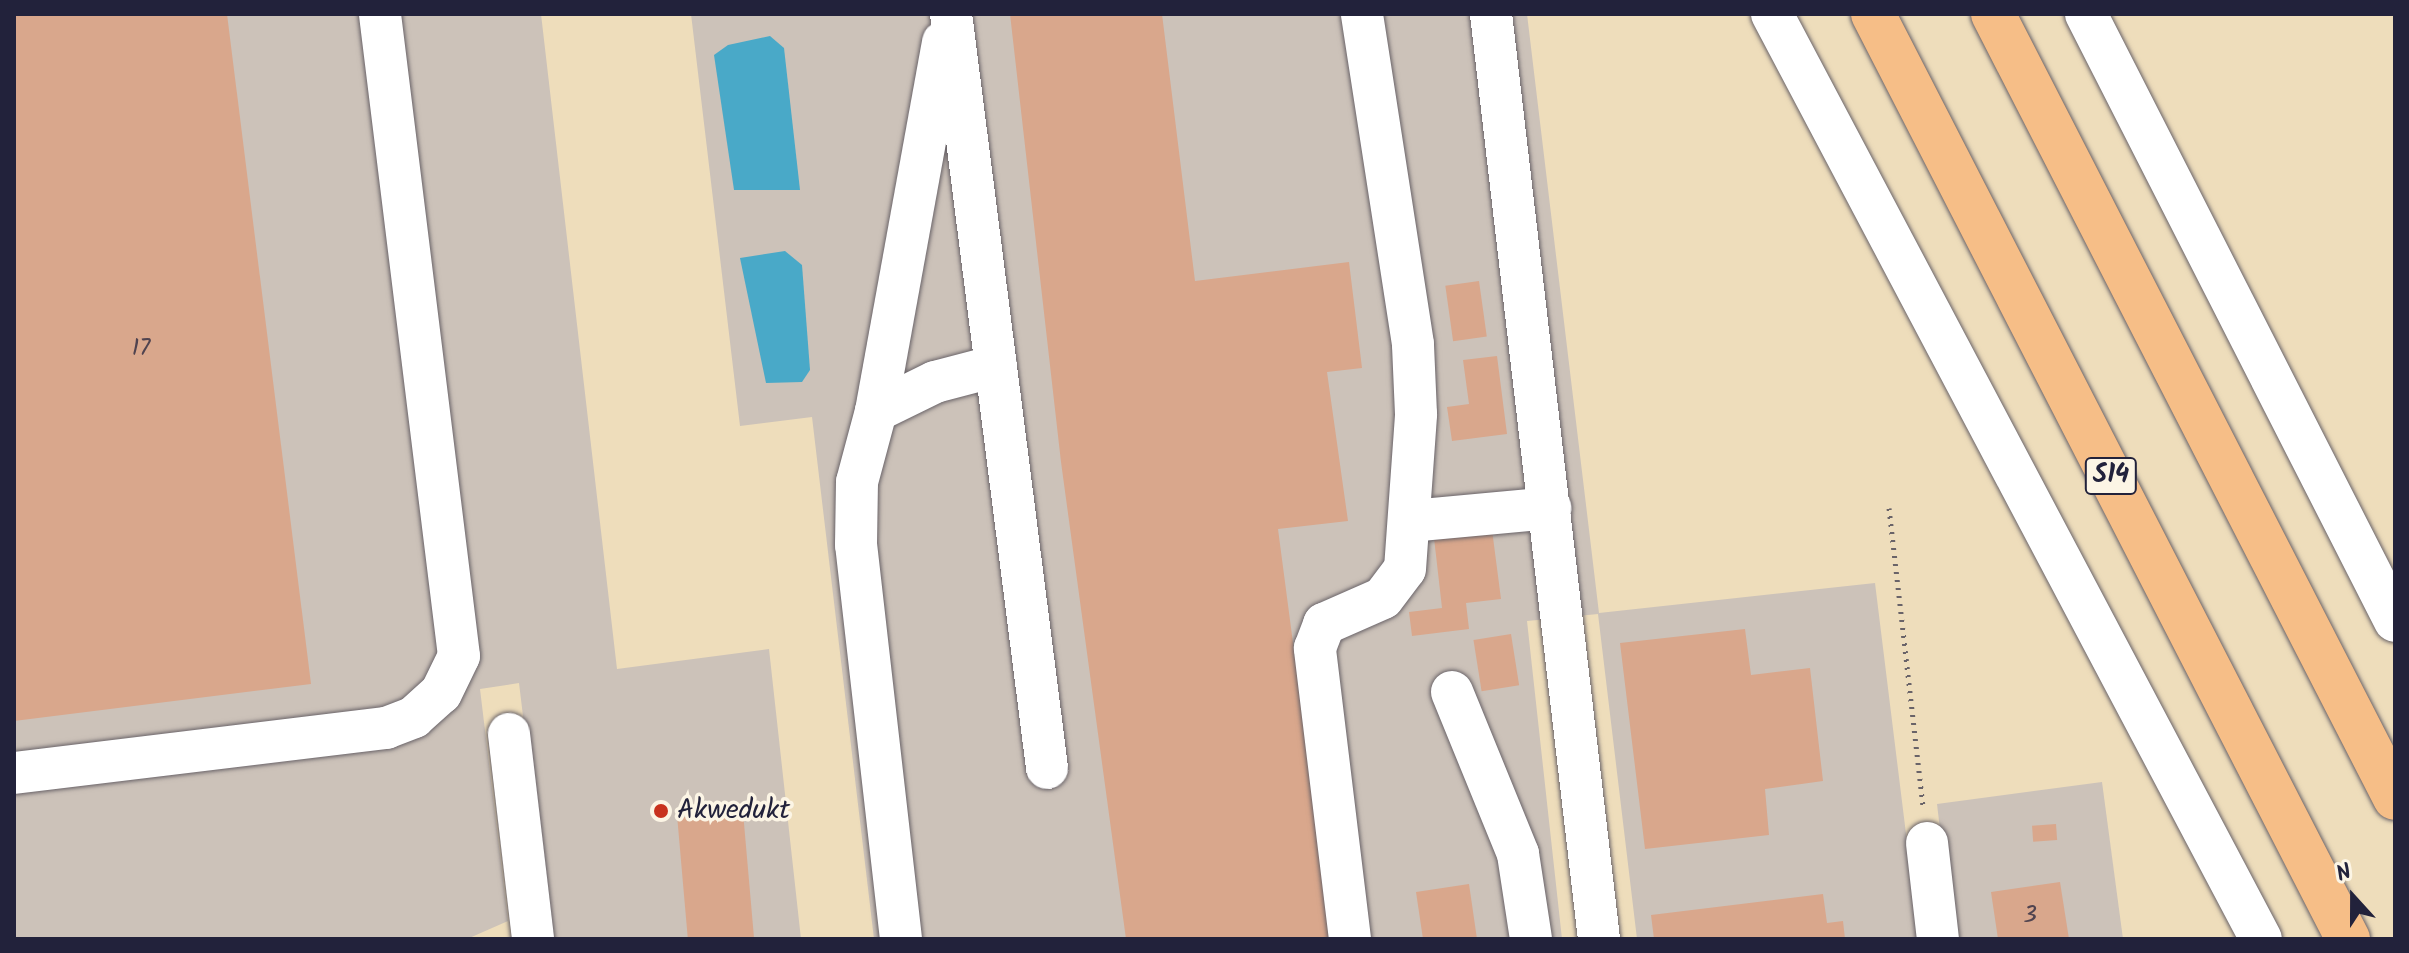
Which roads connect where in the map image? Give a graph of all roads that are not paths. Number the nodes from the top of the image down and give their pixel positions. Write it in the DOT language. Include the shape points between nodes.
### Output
graph roads {
  1 [pos="380,14"];
  2 [pos="949,14"];
  3 [pos="1362,14"];
  4 [pos="1491,14"];
  5 [pos="1772,14"];
  6 [pos="1873,14"];
  7 [pos="1993,14"];
  8 [pos="2086,14"];
  9 [pos="996,366"];
  10 [pos="876,411"];
  11 [pos="1550,508"];
  12 [pos="1411,521"];
  13 [pos="2395,621"];
  14 [pos="1452,692"];
  15 [pos="509,734"];
  16 [pos="1047,768"];
  17 [pos="14,773"];
  18 [pos="2395,798"];
  19 [pos="1927,843"];
  20 [pos="533,939"];
  21 [pos="901,939"];
  22 [pos="1350,939"];
  23 [pos="1531,939"];
  24 [pos="1599,939"];
  25 [pos="1938,939"];
  26 [pos="2261,939"];
  27 [pos="2348,939"];
  1 -- 17 [label="lane" via="459,656 441,693 414,717 386,728"];
  2 -- 9 [label="lane"];
  2 -- 10 [label="lane"];
  3 -- 12 [label="lane" via="1415,369"];
  4 -- 11 [label="lane"];
  5 -- 26 [label="lane"];
  6 -- 27 [label="highway, S14"];
  7 -- 18 [label="highway"];
  8 -- 13 [label="lane"];
  9 -- 10 [label="lane" via="935,382"];
  9 -- 16 [label="lane"];
  10 -- 21 [label="lane" via="859,471 854,524"];
  11 -- 12 [label="lane"];
  11 -- 24 [label="lane"];
  12 -- 22 [label="lane" via="1408,560 1397,584 1383,598 1330,619 1315,648"];
  14 -- 23 [label="lane" via="1518,854"];
  15 -- 20 [label="lane"];
  19 -- 25 [label="lane"];
}
